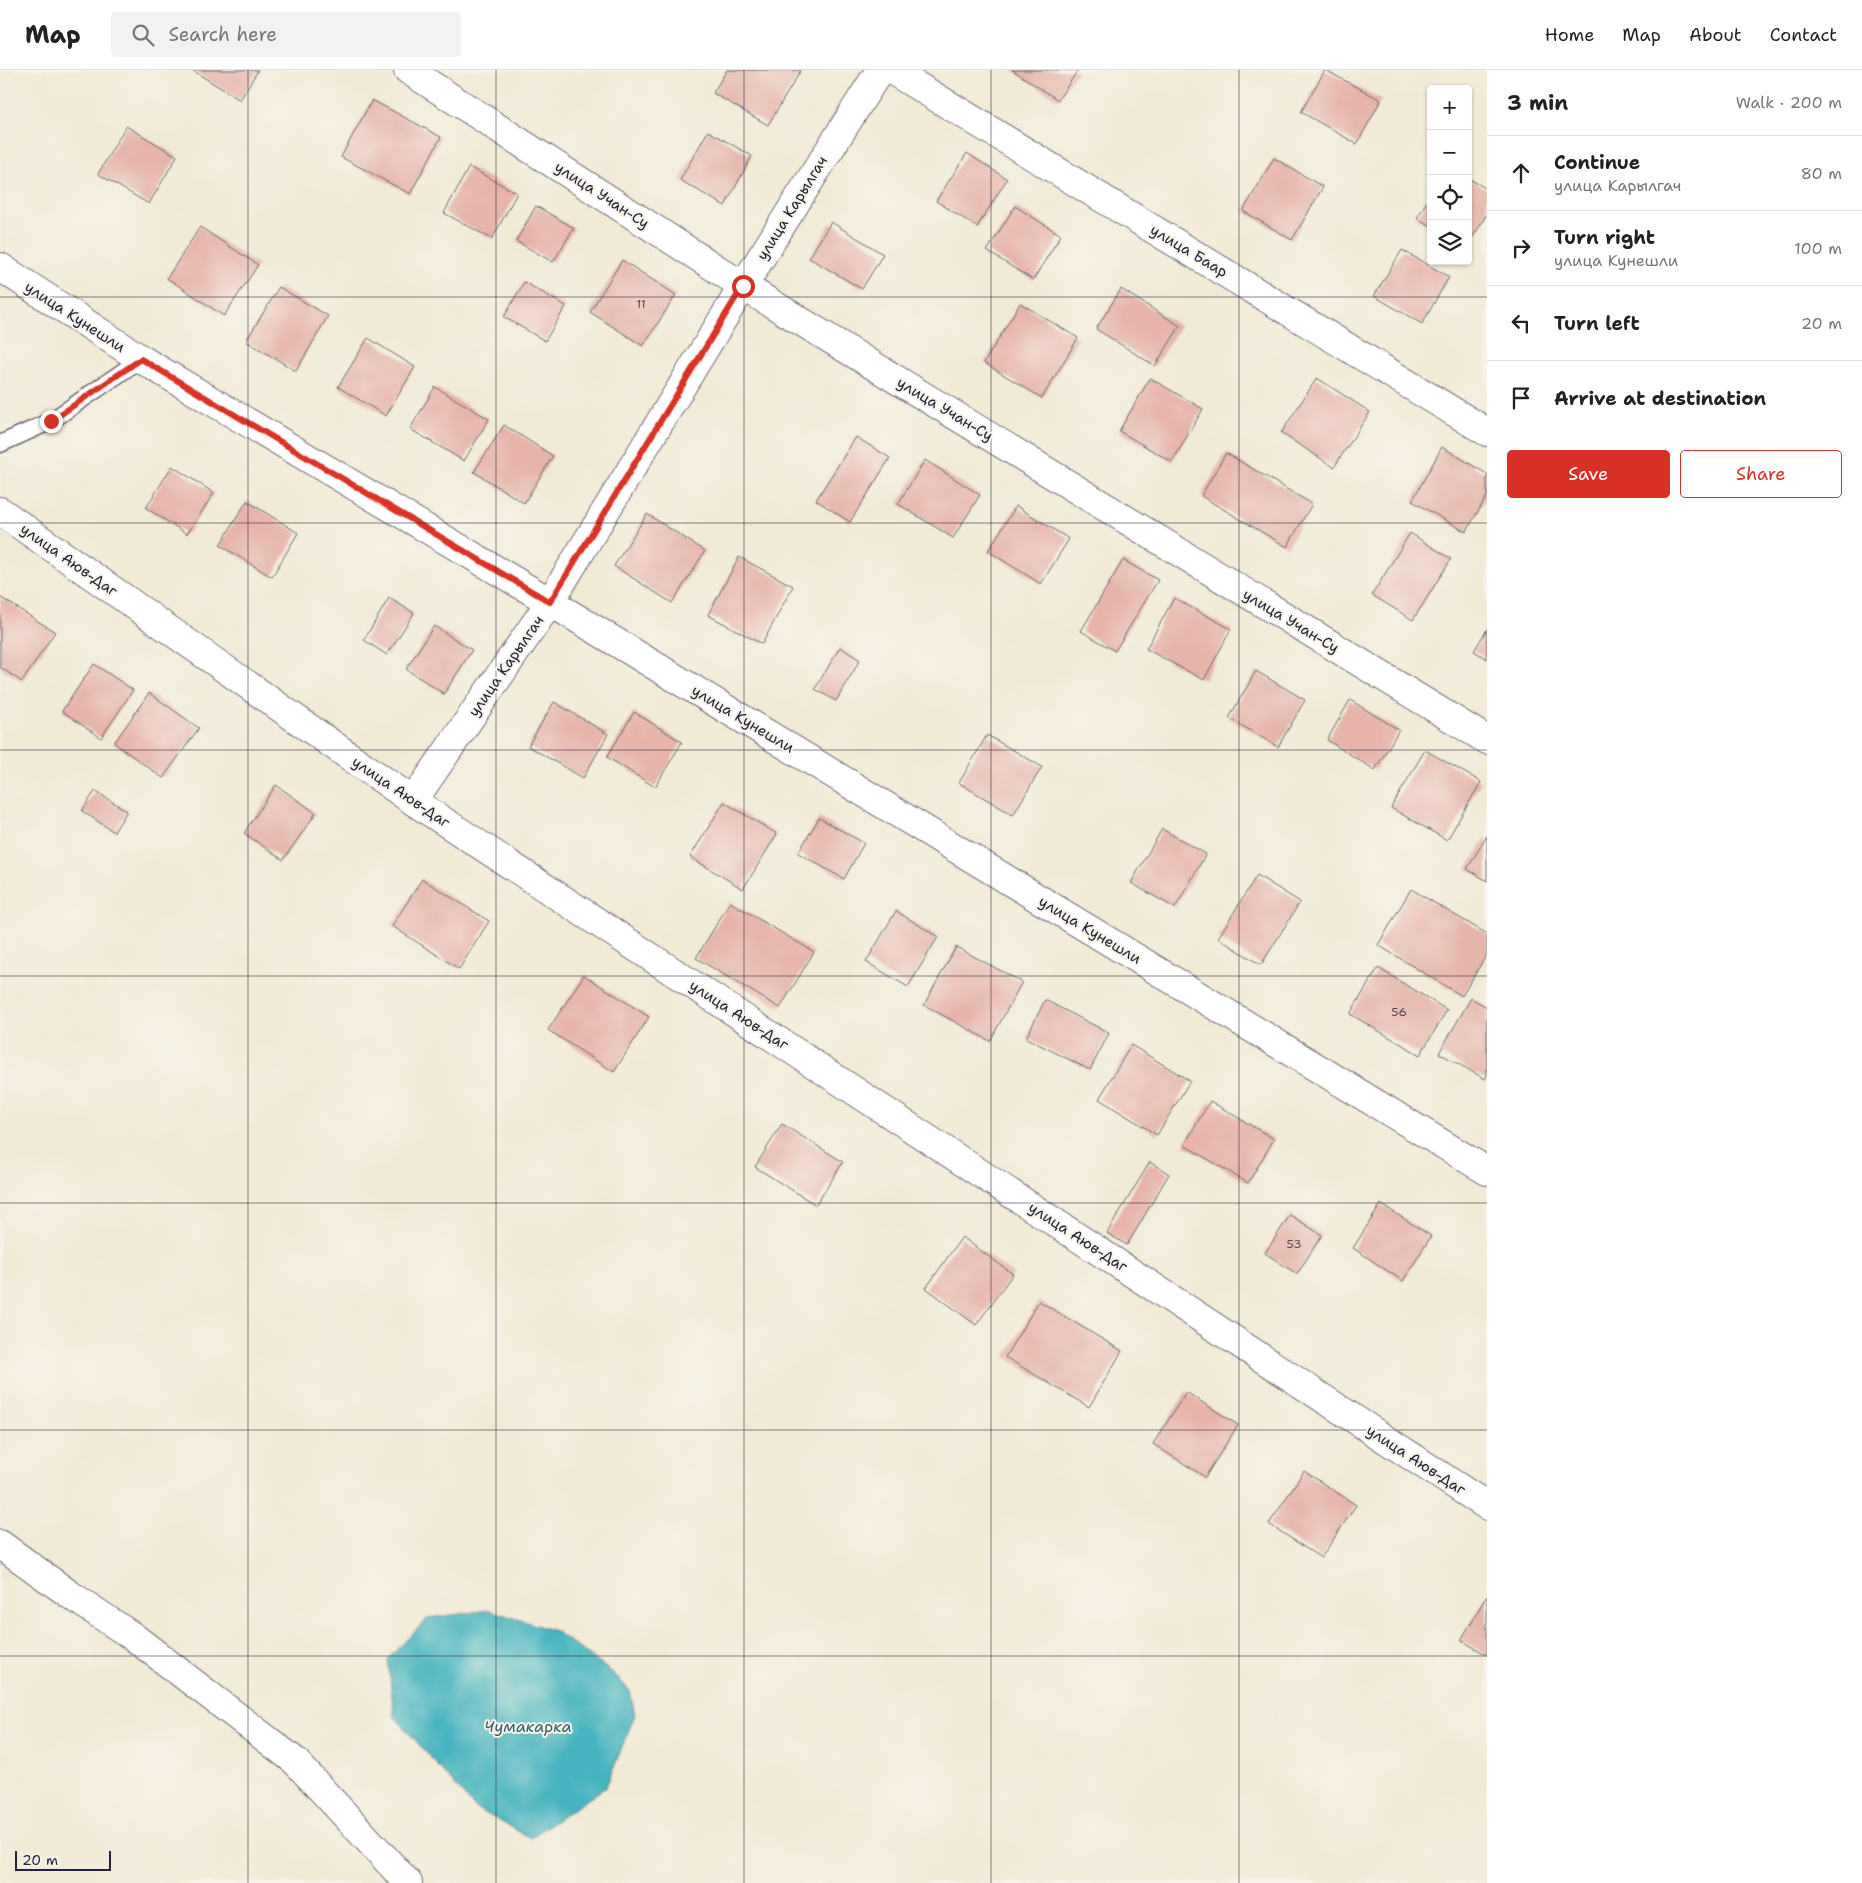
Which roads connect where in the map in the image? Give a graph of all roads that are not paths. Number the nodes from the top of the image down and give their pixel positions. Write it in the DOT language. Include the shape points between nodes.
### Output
graph roads {
  1 [pos="408,70"];
  2 [pos="880,70"];
  3 [pos="891,70"];
  4 [pos="0,267"];
  5 [pos="743,286"];
  6 [pos="141,359"];
  7 [pos="1487,432"];
  8 [pos="0,444"];
  9 [pos="0,511"];
  10 [pos="550,602"];
  11 [pos="1487,740"];
  12 [pos="413,801"];
  13 [pos="1487,1171"];
  14 [pos="1487,1506"];
  15 [pos="0,1544"];
  16 [pos="408,1883"];
  1 -- 5 [label="street, улица Учан-Су"];
  2 -- 5 [label="street, улица Карылгач"];
  3 -- 7 [label="street, улица Баар"];
  4 -- 6 [label="street, улица Кунешли"];
  5 -- 10 [label="street, улица Карылгач"];
  5 -- 11 [label="street, улица Учан-Су"];
  6 -- 8 [label="lane" via="51,421"];
  6 -- 10 [label="street, улица Кунешли"];
  9 -- 12 [label="street, улица Аюв-Даг"];
  10 -- 12 [label="street, улица Карылгач"];
  10 -- 13 [label="street, улица Кунешли"];
  12 -- 14 [label="street, улица Аюв-Даг"];
  15 -- 16 [label="street" via="135,1638 295,1760"];
}
